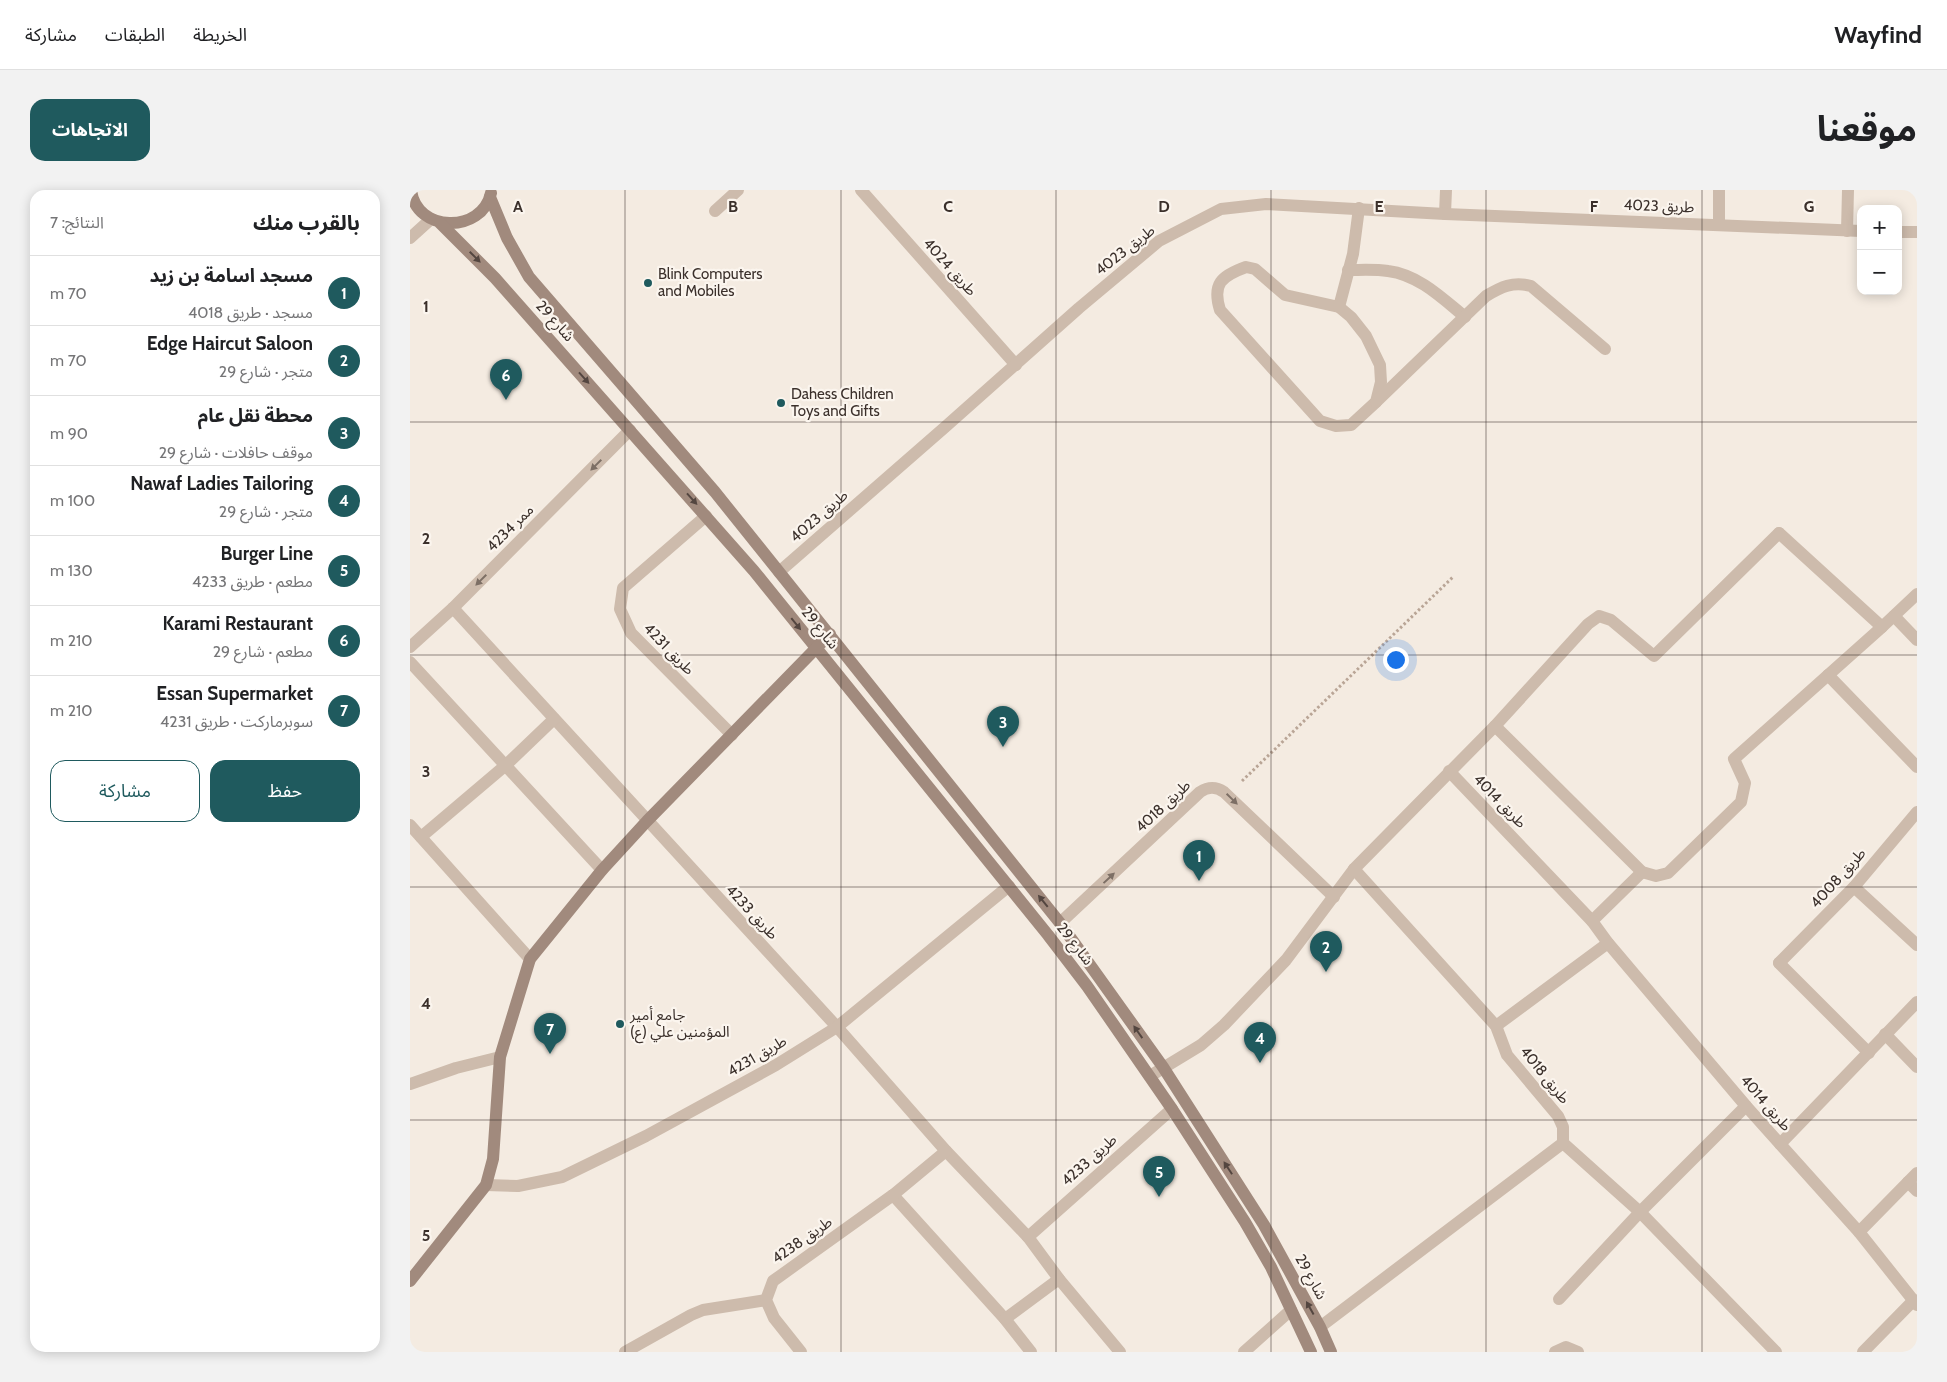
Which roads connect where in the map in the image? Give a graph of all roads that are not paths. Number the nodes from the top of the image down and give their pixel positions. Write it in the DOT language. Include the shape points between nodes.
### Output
graph roads {
  1 [pos="738,190"];
  2 [pos="860,190"];
  3 [pos="1446,190"];
  4 [pos="1719,190"];
  5 [pos="1848,190"];
  6 [pos="411,192"];
  7 [pos="491,193"];
  8 [pos="1359,208"];
  9 [pos="715,211"];
  10 [pos="1446,214"];
  11 [pos="436,221"];
  12 [pos="1719,225"];
  13 [pos="1847,231"];
  14 [pos="1857,231"];
  15 [pos="1902,232"];
  16 [pos="1917,232"];
  17 [pos="410,238"];
  18 [pos="1348,270"];
  19 [pos="1340,307"];
  20 [pos="1465,316"];
  21 [pos="1605,349"];
  22 [pos="1016,365"];
  23 [pos="1376,402"];
  24 [pos="630,430"];
  25 [pos="706,516"];
  26 [pos="779,572"];
  27 [pos="1917,594"];
  28 [pos="453,608"];
  29 [pos="1894,616"];
  30 [pos="1882,627"];
  31 [pos="830,634"];
  32 [pos="1917,640"];
  33 [pos="410,647"];
  34 [pos="816,649"];
  35 [pos="410,662"];
  36 [pos="1828,675"];
  37 [pos="554,719"];
  38 [pos="1496,726"];
  39 [pos="732,735"];
  40 [pos="506,765"];
  41 [pos="1917,767"];
  42 [pos="1449,771"];
  43 [pos="1917,812"];
  44 [pos="647,821"];
  45 [pos="410,825"];
  46 [pos="421,837"];
  47 [pos="602,870"];
  48 [pos="1354,870"];
  49 [pos="1642,872"];
  50 [pos="1009,886"];
  51 [pos="1854,887"];
  52 [pos="1334,897"];
  53 [pos="1592,921"];
  54 [pos="1060,923"];
  55 [pos="1048,935"];
  56 [pos="1608,943"];
  57 [pos="1917,945"];
  58 [pos="530,960"];
  59 [pos="1917,1002"];
  60 [pos="1496,1026"];
  61 [pos="837,1027"];
  62 [pos="1885,1034"];
  63 [pos="1869,1053"];
  64 [pos="500,1057"];
  65 [pos="1163,1067"];
  66 [pos="1917,1068"];
  67 [pos="1150,1076"];
  68 [pos="410,1084"];
  69 [pos="1746,1106"];
  70 [pos="1172,1108"];
  71 [pos="1563,1143"];
  72 [pos="1780,1144"];
  73 [pos="946,1151"];
  74 [pos="1914,1182"];
  75 [pos="486,1185"];
  76 [pos="893,1196"];
  77 [pos="1640,1212"];
  78 [pos="1859,1232"];
  79 [pos="1028,1237"];
  80 [pos="1059,1278"];
  81 [pos="410,1281"];
  82 [pos="1559,1299"];
  83 [pos="766,1300"];
  84 [pos="1915,1303"];
  85 [pos="1291,1310"];
  86 [pos="1005,1319"];
  87 [pos="1320,1327"];
  88 [pos="625,1352"];
  89 [pos="801,1352"];
  90 [pos="1031,1352"];
  91 [pos="1120,1352"];
  92 [pos="1244,1352"];
  93 [pos="1311,1352"];
  94 [pos="1331,1352"];
  95 [pos="1555,1352"];
  96 [pos="1578,1352"];
  97 [pos="1776,1352"];
  98 [pos="1863,1352"];
  1 -- 9 [label="street"];
  2 -- 22 [label="street, طريق 4024"];
  3 -- 10 [label="street"];
  4 -- 12 [label="street"];
  5 -- 13 [label="street"];
  6 -- 11 [label="street, شارع 29" via="416,204"];
  7 -- 11 [label="street" via="476,217 458,223"];
  7 -- 26 [label="street, شارع 29" via="507,238 529,277 715,492"];
  8 -- 10 [label="street, طريق 4023"];
  8 -- 18 [label="street"];
  8 -- 22 [label="street, طريق 4023" via="1266,204 1221,209 1159,241"];
  10 -- 12 [label="street, طريق 4023"];
  11 -- 17 [label="street"];
  11 -- 24 [label="street, شارع 29, one-way" via="495,278"];
  12 -- 13 [label="street, طريق 4023"];
  13 -- 14 [label="street, طريق 4023"];
  15 -- 16 [label="street"];
  18 -- 19 [label="street"];
  18 -- 20 [label="street" via="1388,271 1410,277 1430,288"];
  19 -- 23 [label="street" via="1366,336 1380,365 1381,382"];
  19 -- 23 [label="street" via="1285,294 1255,269 1234,272 1224,278 1216,289 1220,310 1320,420 1336,426 1350,425"];
  20 -- 21 [label="street" via="1486,296 1504,286 1525,284"];
  20 -- 23 [label="street"];
  22 -- 26 [label="street, طريق 4023"];
  24 -- 25 [label="street, شارع 29, one-way"];
  24 -- 28 [label="street, ممر 4234, one-way"];
  25 -- 34 [label="street, شارع 29, one-way"];
  25 -- 39 [label="street, طريق 4231" via="623,588 620,609 631,633"];
  26 -- 31 [label="street, شارع 29"];
  27 -- 29 [label="street"];
  28 -- 33 [label="street, ممر 4234"];
  28 -- 37 [label="street, طريق 4233"];
  29 -- 30 [label="street"];
  29 -- 32 [label="street"];
  30 -- 36 [label="street"];
  30 -- 38 [label="street" via="1779,533 1654,656 1611,620 1598,616"];
  31 -- 34 [label="street"];
  54 -- 31 [label="street, شارع 29, one-way"];
  34 -- 39 [label="street"];
  34 -- 50 [label="street, شارع 29"];
  35 -- 40 [label="street"];
  36 -- 41 [label="street"];
  36 -- 49 [label="street" via="1734,759 1745,783 1741,802 1668,873 1656,876"];
  37 -- 40 [label="street"];
  37 -- 44 [label="street, طريق 4233"];
  38 -- 42 [label="street"];
  38 -- 49 [label="street"];
  39 -- 44 [label="street"];
  40 -- 46 [label="street"];
  40 -- 47 [label="street"];
  42 -- 48 [label="street"];
  42 -- 53 [label="street, طريق 4014"];
  43 -- 51 [label="street, طريق 4008"];
  44 -- 47 [label="street"];
  44 -- 61 [label="street, طريق 4233"];
  45 -- 46 [label="street"];
  46 -- 58 [label="street"];
  47 -- 58 [label="street"];
  48 -- 52 [label="street"];
  48 -- 60 [label="street, طريق 4018"];
  49 -- 53 [label="street"];
  50 -- 55 [label="street, شارع 29"];
  50 -- 61 [label="street, طريق 4231"];
  51 -- 57 [label="street"];
  51 -- 63 [label="street, طريق 4008" via="1779,963"];
  54 -- 52 [label="street, طريق 4018, one-way" via="1205,789 1218,788 1227,795"];
  52 -- 65 [label="street" via="1286,960 1224,1025 1200,1045"];
  53 -- 56 [label="street, طريق 4014"];
  54 -- 55 [label="street"];
  65 -- 54 [label="street, شارع 29, one-way"];
  55 -- 67 [label="street, شارع 29"];
  56 -- 60 [label="street"];
  56 -- 69 [label="street, طريق 4014"];
  58 -- 64 [label="street"];
  59 -- 62 [label="street"];
  60 -- 71 [label="street, طريق 4018" via="1507,1055 1558,1116 1563,1127"];
  61 -- 73 [label="street, طريق 4233"];
  61 -- 75 [label="street, طريق 4231" via="655,1132 562,1177 518,1186"];
  62 -- 63 [label="street"];
  62 -- 66 [label="street"];
  63 -- 72 [label="street"];
  64 -- 68 [label="street"];
  64 -- 75 [label="street" via="493,1159"];
  65 -- 67 [label="street"];
  87 -- 65 [label="street, شارع 29, one-way" via="1264,1225"];
  67 -- 70 [label="street, شارع 29"];
  69 -- 72 [label="street, طريق 4014"];
  69 -- 77 [label="street"];
  70 -- 79 [label="street, طريق 4233"];
  70 -- 85 [label="street, شارع 29" via="1245,1222"];
  71 -- 77 [label="street"];
  71 -- 87 [label="street"];
  72 -- 78 [label="street, طريق 4014"];
  73 -- 76 [label="street, طريق 4238"];
  73 -- 79 [label="street, طريق 4233"];
  74 -- 78 [label="street"];
  75 -- 81 [label="street"];
  76 -- 83 [label="street, طريق 4238" via="773,1281"];
  76 -- 86 [label="street"];
  77 -- 82 [label="street"];
  77 -- 97 [label="street"];
  78 -- 84 [label="street, طريق 4014"];
  79 -- 80 [label="street, طريق 4233"];
  80 -- 86 [label="street"];
  80 -- 91 [label="street, طريق 4233"];
  83 -- 88 [label="street" via="703,1310"];
  83 -- 89 [label="street" via="774,1318"];
  84 -- 98 [label="street"];
  85 -- 92 [label="street"];
  85 -- 93 [label="street, شارع 29"];
  86 -- 90 [label="street"];
  87 -- 94 [label="street, شارع 29"];
  95 -- 96 [label="street" via="1566,1347"];
}
